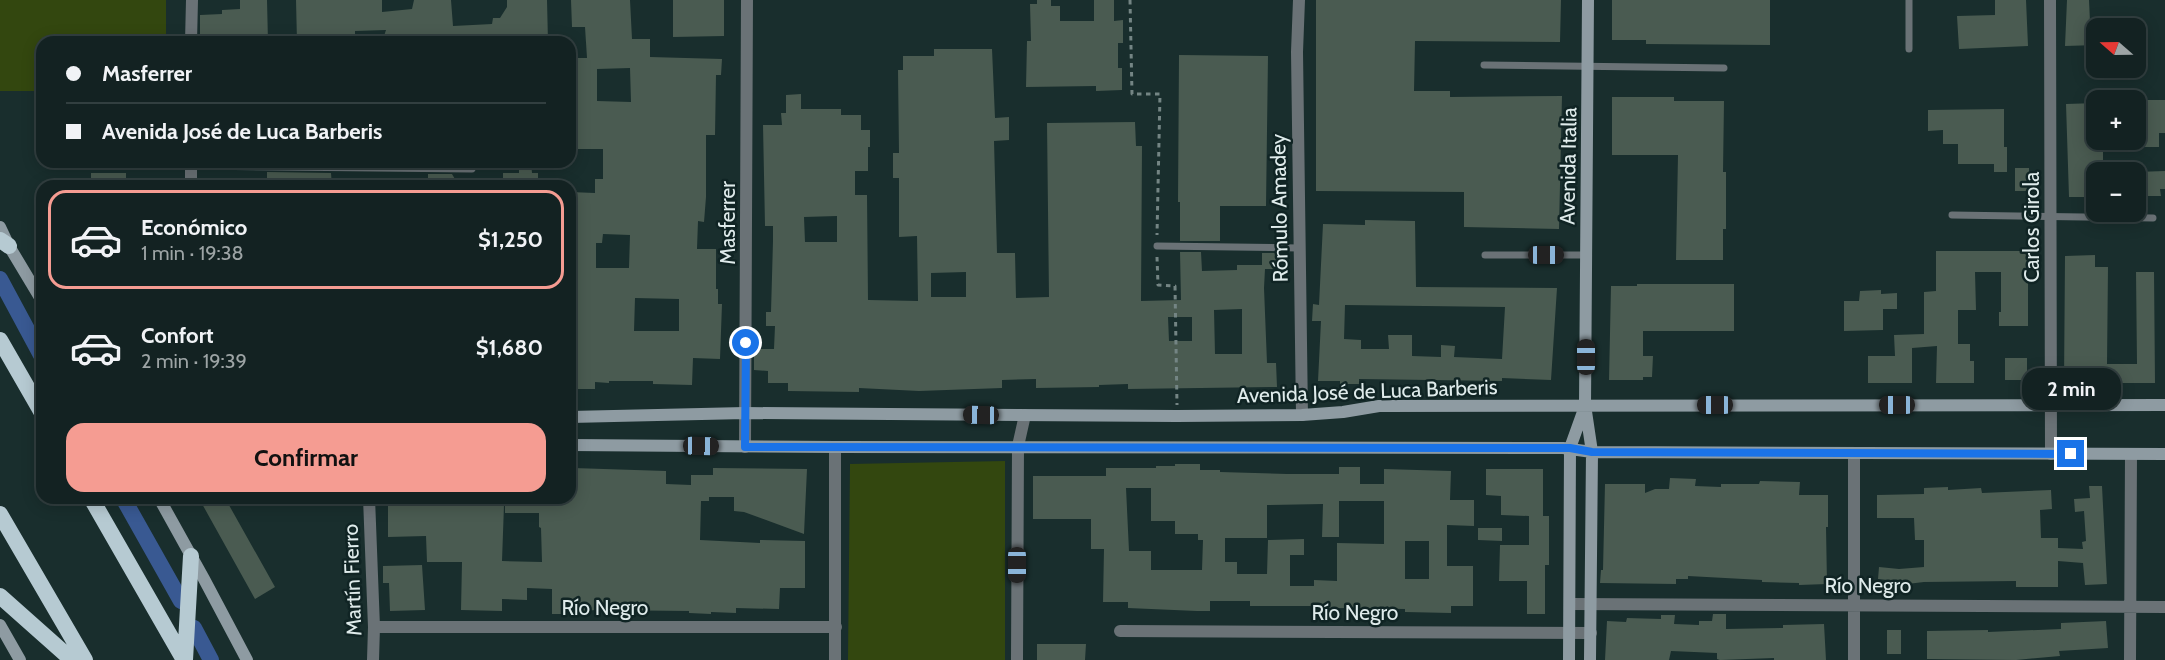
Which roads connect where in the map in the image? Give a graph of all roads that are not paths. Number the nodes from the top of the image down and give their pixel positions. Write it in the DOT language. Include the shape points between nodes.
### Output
graph roads {
  1 [pos="192,0"];
  2 [pos="747,0"];
  3 [pos="1299,0"];
  4 [pos="1588,0"];
  5 [pos="1909,0"];
  6 [pos="2050,0"];
  7 [pos="192,36"];
  8 [pos="1910,49"];
  9 [pos="1484,65"];
  10 [pos="1588,67"];
  11 [pos="1724,69"];
  12 [pos="416,168"];
  13 [pos="472,169"];
  14 [pos="1952,215"];
  15 [pos="2051,216"];
  16 [pos="2153,219"];
  17 [pos="0,227"];
  18 [pos="4,243"];
  19 [pos="1157,246"];
  20 [pos="1299,248"];
  21 [pos="1485,255"];
  22 [pos="1586,255"];
  23 [pos="36,292"];
  24 [pos="0,340"];
  25 [pos="36,403"];
  26 [pos="1586,405"];
  27 [pos="2051,405"];
  28 [pos="2165,405"];
  29 [pos="745,413"];
  30 [pos="1024,415"];
  31 [pos="1302,415"];
  32 [pos="576,417"];
  33 [pos="576,445"];
  34 [pos="1018,446"];
  35 [pos="745,447"];
  36 [pos="835,447"];
  37 [pos="1570,448"];
  38 [pos="1592,452"];
  39 [pos="1854,453"];
  40 [pos="2051,454"];
  41 [pos="2131,454"];
  42 [pos="2165,454"];
  43 [pos="94,504"];
  44 [pos="162,504"];
  45 [pos="369,504"];
  46 [pos="0,514"];
  47 [pos="191,556"];
  48 [pos="0,596"];
  49 [pos="1570,604"];
  50 [pos="1591,604"];
  51 [pos="1854,604"];
  52 [pos="2131,607"];
  53 [pos="2165,607"];
  54 [pos="0,625"];
  55 [pos="374,627"];
  56 [pos="836,627"];
  57 [pos="1120,631"];
  58 [pos="1569,633"];
  59 [pos="1591,633"];
  60 [pos="20,660"];
  61 [pos="72,660"];
  62 [pos="85,660"];
  63 [pos="185,660"];
  64 [pos="247,660"];
  65 [pos="373,660"];
  66 [pos="835,660"];
  67 [pos="1017,660"];
  68 [pos="1569,660"];
  69 [pos="1590,660"];
  70 [pos="1854,660"];
  71 [pos="2130,660"];
  1 -- 7 [label="street"];
  2 -- 29 [label="street, Masferrer"];
  3 -- 20 [label="street, Rómulo Amadey"];
  4 -- 10 [label="main road, Avenida Italia"];
  5 -- 8 [label="lane"];
  6 -- 15 [label="street, Carlos Girola"];
  9 -- 10 [label="lane"];
  10 -- 11 [label="lane"];
  10 -- 22 [label="main road, Avenida Italia"];
  12 -- 13 [label="lane"];
  14 -- 15 [label="lane"];
  15 -- 16 [label="lane"];
  15 -- 27 [label="street, Carlos Girola"];
  17 -- 18 [label="main road"];
  18 -- 23 [label="main road"];
  19 -- 20 [label="lane"];
  20 -- 31 [label="street, Rómulo Amadey"];
  21 -- 22 [label="lane"];
  22 -- 26 [label="main road, Avenida Italia"];
  24 -- 25 [label="highway"];
  26 -- 27 [label="main road, Avenida José de Luca Barberis"];
  26 -- 31 [label="main road, Avenida José de Luca Barberis" via="1379,406"];
  26 -- 37 [label="main road, Avenida Italia"];
  26 -- 38 [label="main road, Avenida Italia"];
  27 -- 28 [label="main road, Avenida José de Luca Barberis"];
  27 -- 40 [label="street, Carlos Girola"];
  29 -- 30 [label="main road, Avenida José de Luca Barberis"];
  29 -- 32 [label="main road, Avenida José de Luca Barberis"];
  29 -- 35 [label="street, Masferrer"];
  30 -- 31 [label="main road, Avenida José de Luca Barberis"];
  30 -- 34 [label="street"];
  33 -- 35 [label="main road"];
  34 -- 36 [label="main road"];
  34 -- 37 [label="main road"];
  34 -- 67 [label="street"];
  35 -- 36 [label="main road"];
  36 -- 56 [label="street"];
  37 -- 38 [label="main road"];
  37 -- 49 [label="main road, Avenida Italia"];
  38 -- 39 [label="main road"];
  38 -- 50 [label="main road, Avenida Italia"];
  39 -- 40 [label="main road"];
  39 -- 51 [label="street"];
  40 -- 41 [label="main road"];
  41 -- 42 [label="main road"];
  41 -- 52 [label="street"];
  43 -- 63 [label="highway"];
  44 -- 47 [label="main road"];
  45 -- 55 [label="street, Martín Fierro"];
  46 -- 62 [label="highway"];
  47 -- 63 [label="highway"];
  47 -- 64 [label="main road"];
  48 -- 61 [label="highway"];
  49 -- 50 [label="street, Río Negro"];
  49 -- 58 [label="main road, Avenida Italia"];
  50 -- 51 [label="street, Río Negro"];
  50 -- 59 [label="main road, Avenida Italia"];
  51 -- 52 [label="street, Río Negro"];
  51 -- 70 [label="street"];
  52 -- 53 [label="street, Río Negro"];
  52 -- 71 [label="street"];
  54 -- 60 [label="main road"];
  55 -- 56 [label="street, Río Negro"];
  55 -- 65 [label="street, Martín Fierro"];
  56 -- 66 [label="street"];
  57 -- 58 [label="street, Río Negro"];
  58 -- 59 [label="street, Río Negro"];
  58 -- 68 [label="main road, Avenida Italia"];
  59 -- 69 [label="main road, Avenida Italia"];
}
